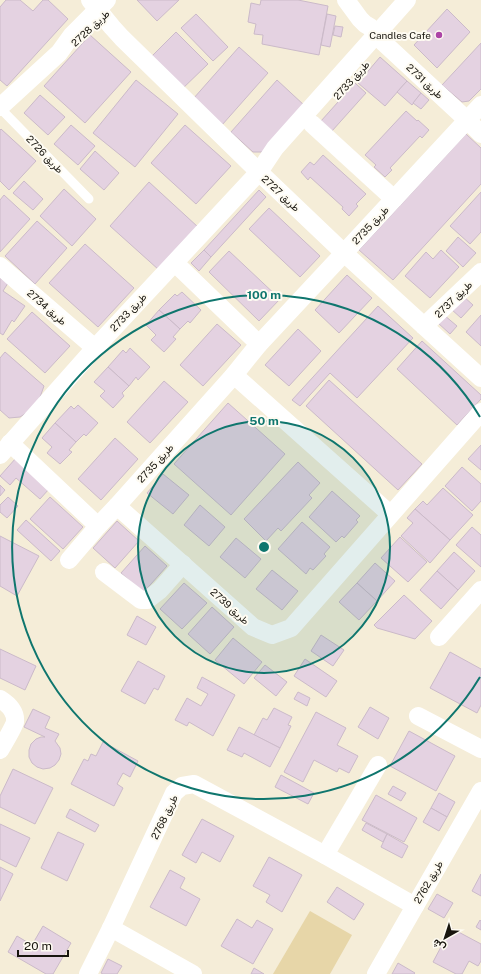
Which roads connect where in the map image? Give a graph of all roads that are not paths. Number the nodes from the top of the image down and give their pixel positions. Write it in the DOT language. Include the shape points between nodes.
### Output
graph roads {
  1 [pos="119,0"];
  2 [pos="346,0"];
  3 [pos="357,0"];
  4 [pos="406,0"];
  5 [pos="421,0"];
  6 [pos="99,7"];
  7 [pos="377,35"];
  8 [pos="481,105"];
  9 [pos="0,108"];
  10 [pos="467,120"];
  11 [pos="312,124"];
  12 [pos="481,134"];
  13 [pos="259,172"];
  14 [pos="394,199"];
  15 [pos="89,200"];
  16 [pos="344,253"];
  17 [pos="175,263"];
  18 [pos="0,266"];
  19 [pos="481,272"];
  20 [pos="424,326"];
  21 [pos="259,344"];
  22 [pos="95,348"];
  23 [pos="234,375"];
  24 [pos="481,378"];
  25 [pos="481,412"];
  26 [pos="5,449"];
  27 [pos="117,506"];
  28 [pos="390,514"];
  29 [pos="98,526"];
  30 [pos="69,560"];
  31 [pos="183,564"];
  32 [pos="104,572"];
  33 [pos="481,590"];
  34 [pos="439,638"];
  35 [pos="3,701"];
  36 [pos="418,716"];
  37 [pos="481,749"];
  38 [pos="0,750"];
  39 [pos="378,764"];
  40 [pos="481,791"];
  41 [pos="325,854"];
  42 [pos="415,906"];
  43 [pos="111,928"];
  44 [pos="88,974"];
  45 [pos="193,974"];
  46 [pos="376,974"];
  1 -- 6 [label="street, طريق 2728"];
  2 -- 7 [label="street, طريق 2731" via="360,19"];
  3 -- 7 [label="street, طريق 2731" via="368,15"];
  4 -- 7 [label="street, طريق 2733"];
  5 -- 7 [label="street, طريق 2733"];
  6 -- 9 [label="street, طريق 2728" via="77,41 59,53"];
  6 -- 13 [label="street, طريق 2727" via="122,38"];
  7 -- 10 [label="street, طريق 2731"];
  7 -- 11 [label="street, طريق 2733"];
  7 -- 13 [label="street, طريق 2733" via="275,148"];
  8 -- 10 [label="street, طريق 2735"];
  9 -- 15 [label="lane, طريق 2726"];
  10 -- 12 [label="street, طريق 2731"];
  10 -- 14 [label="street, طريق 2735"];
  11 -- 13 [label="street, طريق 2733" via="285,155"];
  11 -- 14 [label="street"];
  13 -- 16 [label="street, طريق 2727"];
  13 -- 17 [label="street, طريق 2733"];
  14 -- 16 [label="street, طريق 2735"];
  16 -- 20 [label="street, طريق 2727"];
  16 -- 21 [label="street, طريق 2735"];
  17 -- 21 [label="street"];
  17 -- 22 [label="street, طريق 2733"];
  18 -- 22 [label="street, طريق 2734"];
  19 -- 20 [label="street, طريق 2737"];
  20 -- 24 [label="street, طريق 2727"];
  21 -- 23 [label="street, طريق 2735"];
  22 -- 26 [label="street, طريق 2733"];
  23 -- 27 [label="street, طريق 2735"];
  23 -- 28 [label="street"];
  25 -- 28 [label="street, طريق 2739"];
  26 -- 29 [label="street"];
  27 -- 29 [label="street, طريق 2735"];
  27 -- 31 [label="street, طريق 2739"];
  28 -- 31 [label="street, طريق 2739" via="291,628 272,635 253,627"];
  29 -- 30 [label="street, طريق 2735"];
  31 -- 32 [label="street" via="160,590 147,600 141,600"];
  33 -- 34 [label="street"];
  35 -- 38 [label="street" via="13,712 15,722"];
  36 -- 37 [label="street"];
  39 -- 41 [label="street"];
  40 -- 42 [label="street, طريق 2762"];
  41 -- 42 [label="street, طريق 2768"];
  41 -- 43 [label="street, طريق 2768" via="194,784 182,786 174,793"];
  42 -- 46 [label="street, طريق 2762"];
  43 -- 44 [label="street, طريق 2768"];
  43 -- 45 [label="street"];
}
